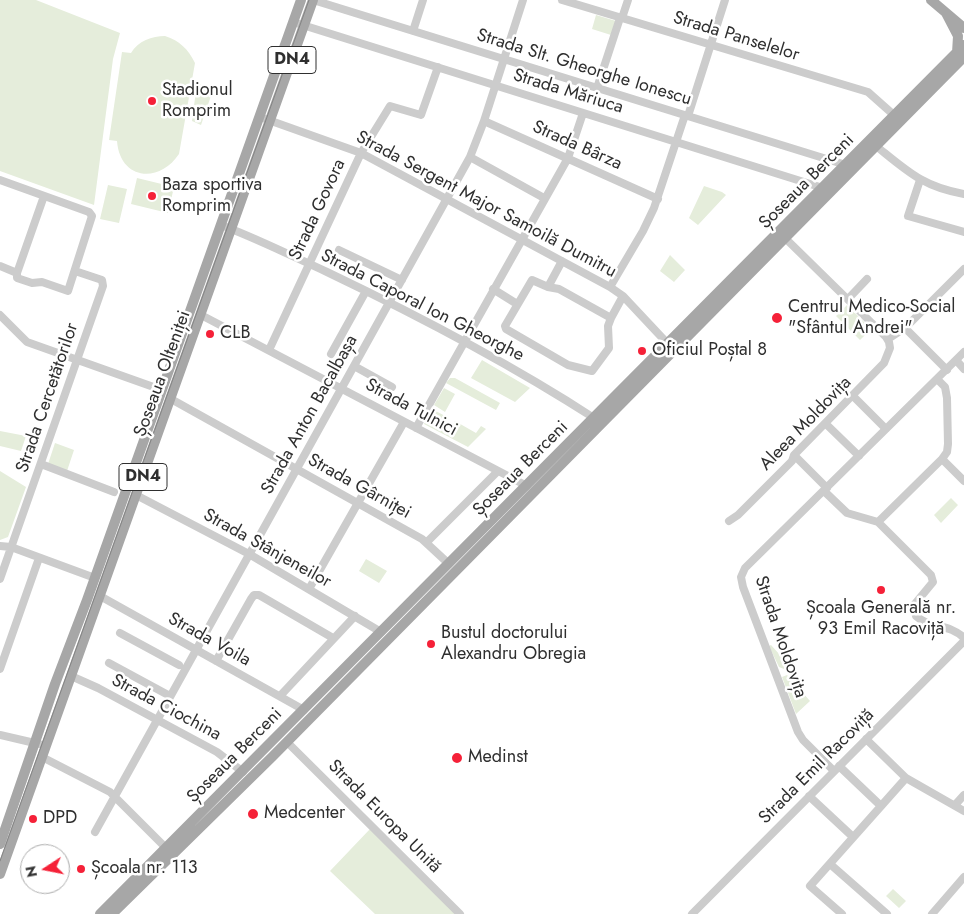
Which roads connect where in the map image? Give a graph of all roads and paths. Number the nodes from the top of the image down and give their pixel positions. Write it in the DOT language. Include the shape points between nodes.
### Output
graph roads {
  1 [pos="301,0"];
  2 [pos="313,0"];
  3 [pos="423,0"];
  4 [pos="523,0"];
  5 [pos="562,0"];
  6 [pos="628,0"];
  7 [pos="725,0"];
  8 [pos="931,0"];
  9 [pos="946,12"];
  10 [pos="621,18"];
  11 [pos="293,22"];
  12 [pos="304,26"];
  13 [pos="964,28"];
  14 [pos="413,31"];
  15 [pos="710,45"];
  16 [pos="964,45"];
  17 [pos="960,56"];
  18 [pos="504,59"];
  19 [pos="964,64"];
  20 [pos="438,68"];
  21 [pos="945,76"];
  22 [pos="495,86"];
  23 [pos="597,88"];
  24 [pos="583,113"];
  25 [pos="686,116"];
  26 [pos="260,117"];
  27 [pos="898,119"];
  28 [pos="270,120"];
  29 [pos="484,121"];
  30 [pos="677,142"];
  31 [pos="876,146"];
  32 [pos="361,153"];
  33 [pos="470,157"];
  34 [pos="568,158"];
  35 [pos="846,165"];
  36 [pos="0,180"];
  37 [pos="920,180"];
  38 [pos="823,188"];
  39 [pos="964,194"];
  40 [pos="44,196"];
  41 [pos="544,198"];
  42 [pos="447,199"];
  43 [pos="658,199"];
  44 [pos="220,225"];
  45 [pos="232,229"];
  46 [pos="964,232"];
  47 [pos="786,238"];
  48 [pos="521,239"];
  49 [pos="339,250"];
  50 [pos="562,261"];
  51 [pos="309,264"];
  52 [pos="0,266"];
  53 [pos="964,268"];
  54 [pos="75,271"];
  55 [pos="17,273"];
  56 [pos="867,279"];
  57 [pos="402,280"];
  58 [pos="548,287"];
  59 [pos="610,287"];
  60 [pos="493,289"];
  61 [pos="366,291"];
  62 [pos="623,296"];
  63 [pos="848,299"];
  64 [pos="390,302"];
  65 [pos="517,304"];
  66 [pos="0,315"];
  67 [pos="201,315"];
  68 [pos="611,318"];
  69 [pos="905,328"];
  70 [pos="888,339"];
  71 [pos="464,341"];
  72 [pos="668,344"];
  73 [pos="269,350"];
  74 [pos="964,352"];
  75 [pos="331,354"];
  76 [pos="77,360"];
  77 [pos="956,360"];
  78 [pos="354,366"];
  79 [pos="964,369"];
  80 [pos="947,370"];
  81 [pos="937,379"];
  82 [pos="392,387"];
  83 [pos="342,388"];
  84 [pos="630,388"];
  85 [pos="162,390"];
  86 [pos="853,396"];
  87 [pos="171,399"];
  88 [pos="594,418"];
  89 [pos="404,422"];
  90 [pos="826,424"];
  91 [pos="416,428"];
  92 [pos="886,429"];
  93 [pos="794,455"];
  94 [pos="859,456"];
  95 [pos="942,459"];
  96 [pos="41,464"];
  97 [pos="296,470"];
  98 [pos="498,471"];
  99 [pos="964,481"];
  100 [pos="527,486"];
  101 [pos="826,489"];
  102 [pos="114,492"];
  103 [pos="136,495"];
  104 [pos="358,504"];
  105 [pos="729,521"];
  106 [pos="878,522"];
  107 [pos="427,542"];
  108 [pos="0,546"];
  109 [pos="474,546"];
  110 [pos="11,547"];
  111 [pos="250,554"];
  112 [pos="39,558"];
  113 [pos="450,564"];
  114 [pos="95,578"];
  115 [pos="0,580"];
  116 [pos="309,589"];
  117 [pos="100,596"];
  118 [pos="355,616"];
  119 [pos="403,617"];
  120 [pos="381,632"];
  121 [pos="120,633"];
  122 [pos="333,638"];
  123 [pos="964,639"];
  124 [pos="196,650"];
  125 [pos="216,661"];
  126 [pos="109,663"];
  127 [pos="179,665"];
  128 [pos="0,668"];
  129 [pos="71,676"];
  130 [pos="170,696"];
  131 [pos="280,696"];
  132 [pos="304,710"];
  133 [pos="157,720"];
  134 [pos="0,735"];
  135 [pos="866,739"];
  136 [pos="287,742"];
  137 [pos="35,743"];
  138 [pos="44,752"];
  139 [pos="837,769"];
  140 [pos="243,772"];
  141 [pos="906,778"];
  142 [pos="964,795"];
  143 [pos="115,796"];
  144 [pos="809,796"];
  145 [pos="955,805"];
  146 [pos="881,806"];
  147 [pos="964,811"];
  148 [pos="208,813"];
  149 [pos="95,832"];
  150 [pos="853,837"];
  151 [pos="0,844"];
  152 [pos="166,848"];
  153 [pos="830,864"];
  154 [pos="0,874"];
  155 [pos="964,877"];
  156 [pos="100,914"];
  157 [pos="112,914"];
  158 [pos="460,914"];
  159 [pos="692,914"];
  160 [pos="842,914"];
  161 [pos="887,914"];
  162 [pos="932,914"];
  1 -- 11 [label="main road, Șoseaua Olteniței / DN4"];
  2 -- 12 [label="main road, Șoseaua Olteniței / DN4"];
  2 -- 14 [label="street, Strada Slt. Gheorghe Ionescu"];
  3 -- 14 [label="street"];
  4 -- 18 [label="street, Strada Anton Bacalbașa"];
  5 -- 10 [label="street, Strada Panselelor"];
  6 -- 10 [label="street"];
  7 -- 15 [label="street"];
  8 -- 9 [label="main road"];
  9 -- 13 [label="main road"];
  9 -- 17 [label="main road" via="958,36"];
  10 -- 15 [label="street, Strada Panselelor"];
  10 -- 23 [label="street"];
  11 -- 12 [label="street"];
  11 -- 26 [label="main road, Șoseaua Olteniței / DN4"];
  12 -- 20 [label="street, Strada Măriuca"];
  12 -- 28 [label="main road, Șoseaua Olteniței / DN4"];
  14 -- 18 [label="street, Strada Slt. Gheorghe Ionescu"];
  15 -- 25 [label="street"];
  15 -- 27 [label="street, Strada Panselelor" via="868,92"];
  16 -- 17 [label="main road, Șoseaua Berceni"];
  17 -- 21 [label="main road, Șoseaua Berceni"];
  17 -- 27 [label="main road, Șoseaua Berceni"];
  18 -- 22 [label="street, Strada Anton Bacalbașa"];
  18 -- 23 [label="street, Strada Slt. Gheorghe Ionescu"];
  19 -- 21 [label="main road"];
  20 -- 22 [label="street, Strada Măriuca"];
  20 -- 32 [label="street, Strada Govora" via="421,115 390,106"];
  21 -- 27 [label="main road, Șoseaua Berceni"];
  22 -- 24 [label="street, Strada Măriuca"];
  22 -- 29 [label="street, Strada Anton Bacalbașa"];
  23 -- 25 [label="street, Strada Slt. Gheorghe Ionescu"];
  24 -- 30 [label="street, Strada Măriuca"];
  24 -- 34 [label="street"];
  25 -- 30 [label="street"];
  25 -- 35 [label="street, Strada Slt. Gheorghe Ionescu"];
  26 -- 28 [label="street, Strada Sergent Major Samoilă Dumitru"];
  26 -- 44 [label="main road, Șoseaua Olteniței / DN4"];
  27 -- 31 [label="main road, Șoseaua Berceni"];
  27 -- 35 [label="main road, Șoseaua Berceni"];
  28 -- 32 [label="street, Strada Sergent Major Samoilă Dumitru"];
  28 -- 45 [label="main road, Șoseaua Olteniței / DN4"];
  29 -- 33 [label="street, Strada Anton Bacalbașa"];
  29 -- 34 [label="street, Strada Bârza"];
  30 -- 38 [label="street, Strada Măriuca"];
  30 -- 43 [label="street"];
  31 -- 37 [label="street"];
  31 -- 47 [label="main road, Șoseaua Berceni"];
  32 -- 42 [label="street, Strada Sergent Major Samoilă Dumitru"];
  32 -- 51 [label="street, Strada Govora"];
  33 -- 41 [label="street"];
  33 -- 42 [label="street, Strada Anton Bacalbașa"];
  34 -- 41 [label="street"];
  34 -- 43 [label="street, Strada Bârza"];
  35 -- 38 [label="main road, Șoseaua Berceni"];
  36 -- 40 [label="street"];
  37 -- 39 [label="street"];
  37 -- 46 [label="street" via="908,216"];
  38 -- 72 [label="main road, Șoseaua Berceni"];
  40 -- 54 [label="street" via="91,214"];
  40 -- 55 [label="street"];
  41 -- 48 [label="street"];
  42 -- 48 [label="street, Strada Sergent Major Samoilă Dumitru"];
  42 -- 57 [label="street, Strada Anton Bacalbașa"];
  43 -- 59 [label="street"];
  44 -- 45 [label="street, Strada Caporal Ion Gheorghe"];
  44 -- 85 [label="main road, Șoseaua Olteniței / DN4"];
  45 -- 51 [label="street, Strada Caporal Ion Gheorghe"];
  45 -- 67 [label="main road, Șoseaua Olteniței / DN4"];
  47 -- 63 [label="street"];
  47 -- 84 [label="main road, Șoseaua Berceni"];
  48 -- 50 [label="street, Strada Sergent Major Samoilă Dumitru"];
  48 -- 60 [label="street"];
  49 -- 57 [label="street"];
  50 -- 58 [label="street"];
  50 -- 59 [label="street, Strada Sergent Major Samoilă Dumitru"];
  51 -- 61 [label="street, Strada Caporal Ion Gheorghe"];
  51 -- 73 [label="street, Strada Govora"];
  52 -- 55 [label="street"];
  53 -- 69 [label="street"];
  54 -- 55 [label="street" via="68,291 16,278"];
  54 -- 76 [label="street, Strada Cercetătorilor" via="103,282"];
  56 -- 63 [label="street"];
  57 -- 64 [label="street, Strada Anton Bacalbașa"];
  58 -- 65 [label="street" via="531,280"];
  58 -- 68 [label="street" via="559,289"];
  59 -- 62 [label="street, Strada Sergent Major Samoilă Dumitru"];
  60 -- 65 [label="street"];
  60 -- 71 [label="street"];
  61 -- 64 [label="street, Strada Caporal Ion Gheorghe"];
  61 -- 75 [label="street"];
  62 -- 68 [label="street"];
  62 -- 72 [label="street, Strada Sergent Major Samoilă Dumitru"];
  63 -- 70 [label="street"];
  64 -- 71 [label="street, Strada Caporal Ion Gheorghe"];
  64 -- 78 [label="street, Strada Anton Bacalbașa"];
  65 -- 68 [label="street" via="505,327 507,330 568,366 590,371 608,348"];
  66 -- 76 [label="street" via="27,342"];
  67 -- 73 [label="street, Strada Tulnici"];
  67 -- 87 [label="main road, Șoseaua Olteniței / DN4"];
  69 -- 70 [label="street"];
  69 -- 80 [label="street"];
  70 -- 86 [label="street, Aleea Moldovița" via="890,348 886,360"];
  71 -- 88 [label="street, Strada Caporal Ion Gheorghe"];
  71 -- 91 [label="street"];
  72 -- 84 [label="main road, Șoseaua Berceni"];
  73 -- 83 [label="street, Strada Tulnici"];
  74 -- 77 [label="street, Strada Moldovița"];
  76 -- 85 [label="street"];
  76 -- 96 [label="street, Strada Cercetătorilor"];
  77 -- 79 [label="street"];
  77 -- 80 [label="street, Strada Moldovița"];
  78 -- 82 [label="street"];
  78 -- 83 [label="street, Strada Anton Bacalbașa"];
  80 -- 81 [label="street, Strada Moldovița"];
  81 -- 92 [label="street, Strada Moldovița"];
  81 -- 95 [label="street" via="945,387 947,398 948,444"];
  83 -- 89 [label="street, Strada Tulnici"];
  83 -- 97 [label="street, Strada Anton Bacalbașa"];
  84 -- 88 [label="main road, Șoseaua Berceni"];
  84 -- 109 [label="main road, Șoseaua Berceni"];
  85 -- 114 [label="main road, Șoseaua Olteniței / DN4"];
  86 -- 90 [label="street, Aleea Moldovița"];
  86 -- 92 [label="street"];
  87 -- 97 [label="street, Strada Gârniței"];
  87 -- 103 [label="main road, Șoseaua Olteniței / DN4"];
  88 -- 100 [label="main road, Șoseaua Berceni"];
  89 -- 91 [label="street, Strada Tulnici"];
  89 -- 104 [label="street"];
  90 -- 93 [label="street, Aleea Moldovița"];
  90 -- 94 [label="street"];
  91 -- 98 [label="street, Strada Tulnici"];
  92 -- 94 [label="street, Strada Moldovița"];
  93 -- 101 [label="street"];
  93 -- 105 [label="street, Aleea Moldovița" via="792,461"];
  94 -- 101 [label="street, Strada Moldovița"];
  95 -- 99 [label="street"];
  95 -- 106 [label="street"];
  96 -- 102 [label="street"];
  96 -- 110 [label="street, Strada Cercetătorilor"];
  97 -- 104 [label="street, Strada Gârniței"];
  97 -- 111 [label="street, Strada Anton Bacalbașa"];
  98 -- 100 [label="street, Strada Tulnici"];
  98 -- 107 [label="street"];
  100 -- 109 [label="main road, Șoseaua Berceni"];
  101 -- 106 [label="street" via="846,513"];
  101 -- 139 [label="street, Strada Moldovița" via="745,568 741,577 798,732"];
  103 -- 111 [label="street, Strada Stânjeneilor"];
  103 -- 117 [label="main road, Șoseaua Olteniței / DN4"];
  104 -- 107 [label="street, Strada Gârniței"];
  104 -- 116 [label="street"];
  106 -- 123 [label="street" via="932,577 931,584 915,603 916,616 925,622 955,630"];
  107 -- 113 [label="street, Strada Gârniței"];
  108 -- 110 [label="street"];
  109 -- 113 [label="main road, Șoseaua Berceni"];
  109 -- 119 [label="main road, Șoseaua Berceni"];
  110 -- 112 [label="street"];
  110 -- 115 [label="street, Strada Cercetătorilor"];
  111 -- 116 [label="street, Strada Stânjeneilor"];
  111 -- 124 [label="street, Strada Anton Bacalbașa"];
  112 -- 114 [label="street"];
  112 -- 128 [label="street"];
  113 -- 119 [label="main road, Șoseaua Berceni"];
  114 -- 137 [label="main road, Șoseaua Olteniței / DN4"];
  116 -- 118 [label="street, Strada Stânjeneilor"];
  117 -- 124 [label="street, Strada Voila"];
  117 -- 129 [label="main road, Șoseaua Olteniței / DN4"];
  118 -- 120 [label="street, Strada Stânjeneilor"];
  118 -- 122 [label="street"];
  119 -- 120 [label="main road, Șoseaua Berceni"];
  119 -- 136 [label="main road, Șoseaua Berceni"];
  120 -- 132 [label="main road, Șoseaua Berceni"];
  121 -- 127 [label="street, Strada Voila"];
  122 -- 125 [label="street" via="256,594 250,599"];
  122 -- 131 [label="street"];
  123 -- 135 [label="street, Strada Emil Racoviță"];
  124 -- 125 [label="street, Strada Voila"];
  124 -- 130 [label="street, Strada Anton Bacalbașa"];
  125 -- 131 [label="street, Strada Voila"];
  126 -- 130 [label="street"];
  129 -- 133 [label="street, Strada Ciochina"];
  129 -- 138 [label="main road, Șoseaua Olteniței / DN4"];
  130 -- 133 [label="street, Strada Anton Bacalbașa"];
  131 -- 132 [label="street, Strada Voila"];
  132 -- 140 [label="main road, Șoseaua Berceni"];
  133 -- 140 [label="street, Strada Ciochina" via="225,757"];
  133 -- 143 [label="street, Strada Anton Bacalbașa"];
  134 -- 137 [label="street"];
  135 -- 139 [label="street, Strada Emil Racoviță"];
  135 -- 141 [label="street"];
  136 -- 148 [label="main road, Șoseaua Berceni"];
  136 -- 158 [label="street, Strada Europa Unită"];
  137 -- 138 [label="street"];
  137 -- 151 [label="main road, Șoseaua Olteniței / DN4"];
  138 -- 143 [label="street"];
  138 -- 154 [label="main road, Șoseaua Olteniței / DN4"];
  139 -- 144 [label="street, Strada Emil Racoviță"];
  139 -- 146 [label="street"];
  140 -- 148 [label="main road, Șoseaua Berceni"];
  141 -- 145 [label="street"];
  141 -- 146 [label="street"];
  142 -- 145 [label="street"];
  143 -- 149 [label="street, Strada Anton Bacalbașa"];
  143 -- 152 [label="street"];
  144 -- 150 [label="street"];
  144 -- 159 [label="street, Strada Emil Racoviță"];
  145 -- 147 [label="street"];
  146 -- 150 [label="street"];
  148 -- 152 [label="main road, Șoseaua Berceni"];
  148 -- 157 [label="main road, Șoseaua Berceni"];
  150 -- 153 [label="street"];
  152 -- 156 [label="main road, Șoseaua Berceni"];
  153 -- 160 [label="street" via="810,886"];
  153 -- 161 [label="street"];
  155 -- 162 [label="street"];
}
